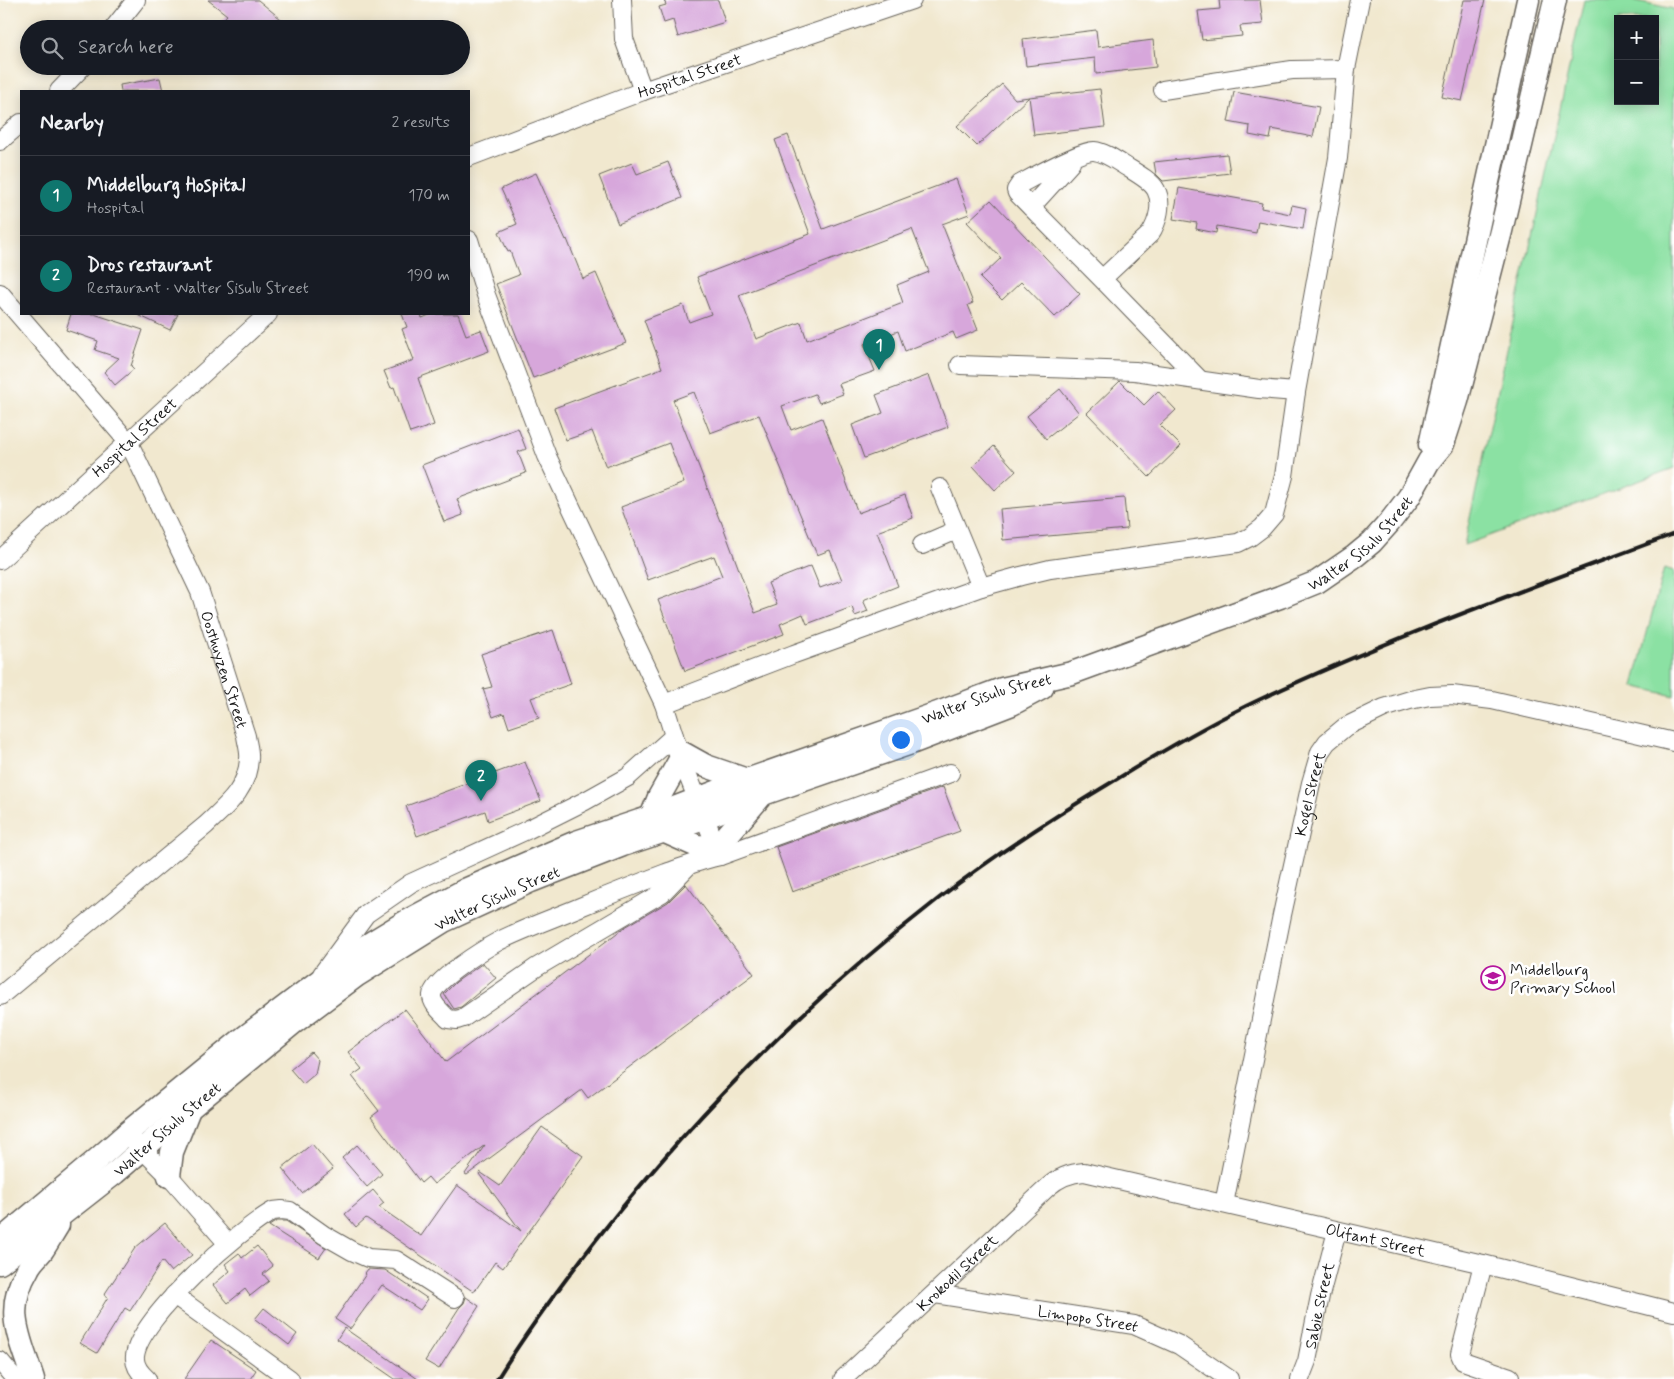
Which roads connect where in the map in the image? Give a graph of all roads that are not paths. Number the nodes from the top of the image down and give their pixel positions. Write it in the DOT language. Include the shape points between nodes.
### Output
graph roads {
  1 [pos="136,0"];
  2 [pos="622,0"];
  3 [pos="912,0"];
  4 [pos="1360,0"];
  5 [pos="1528,0"];
  6 [pos="1555,0"];
  7 [pos="120,20"];
  8 [pos="1346,69"];
  9 [pos="74,75"];
  10 [pos="60,90"];
  11 [pos="1163,90"];
  12 [pos="643,91"];
  13 [pos="20,124"];
  14 [pos="0,141"];
  15 [pos="1078,156"];
  16 [pos="470,157"];
  17 [pos="1031,207"];
  18 [pos="470,243"];
  19 [pos="1102,279"];
  20 [pos="0,293"];
  21 [pos="267,315"];
  22 [pos="960,365"];
  23 [pos="1199,379"];
  24 [pos="1296,392"];
  25 [pos="129,443"];
  26 [pos="1429,462"];
  27 [pos="940,488"];
  28 [pos="957,530"];
  29 [pos="922,545"];
  30 [pos="0,560"];
  31 [pos="981,587"];
  32 [pos="664,704"];
  33 [pos="1674,742"];
  34 [pos="678,748"];
  35 [pos="950,773"];
  36 [pos="755,787"];
  37 [pos="701,808"];
  38 [pos="657,824"];
  39 [pos="718,852"];
  40 [pos="689,865"];
  41 [pos="314,984"];
  42 [pos="0,996"];
  43 [pos="190,1108"];
  44 [pos="126,1133"];
  45 [pos="142,1149"];
  46 [pos="1075,1173"];
  47 [pos="169,1176"];
  48 [pos="1224,1204"];
  49 [pos="66,1211"];
  50 [pos="1337,1231"];
  51 [pos="6,1234"];
  52 [pos="228,1244"];
  53 [pos="0,1263"];
  54 [pos="1483,1264"];
  55 [pos="174,1294"];
  56 [pos="934,1294"];
  57 [pos="455,1298"];
  58 [pos="1674,1312"];
  59 [pos="0,1361"];
  60 [pos="1510,1377"];
  61 [pos="15,1379"];
  62 [pos="33,1379"];
  63 [pos="147,1379"];
  64 [pos="290,1379"];
  65 [pos="843,1379"];
  66 [pos="1229,1379"];
  67 [pos="1300,1379"];
  1 -- 7 [label="street"];
  2 -- 12 [label="street" via="624,40"];
  3 -- 12 [label="street, Hospital Street"];
  4 -- 8 [label="street"];
  5 -- 26 [label="main road" via="1430,441"];
  6 -- 26 [label="main road, Walter Sisulu Street" via="1457,401 1443,444"];
  8 -- 11 [label="street" via="1273,72"];
  8 -- 24 [label="street" via="1338,158"];
  9 -- 10 [label="street"];
  12 -- 16 [label="street, Hospital Street"];
  13 -- 14 [label="street"];
  15 -- 17 [label="street"];
  15 -- 17 [label="street" via="1017,187 1017,194"];
  15 -- 19 [label="street" via="1094,151 1103,153 1147,181 1157,194 1159,213 1156,225"];
  17 -- 19 [label="street"];
  18 -- 32 [label="street" via="546,456"];
  19 -- 23 [label="street"];
  20 -- 25 [label="street, Oosthuyzen Street"];
  21 -- 25 [label="street, Hospital Street"];
  22 -- 23 [label="street" via="1103,369"];
  23 -- 24 [label="street"];
  24 -- 31 [label="street" via="1284,476 1274,514 1250,537 1218,547 1050,569"];
  25 -- 30 [label="street, Hospital Street"];
  25 -- 42 [label="street, Oosthuyzen Street" via="200,592 246,736 249,759 244,783 234,800"];
  26 -- 36 [label="main road, Walter Sisulu Street" via="1409,497 1372,542 1317,582 1072,672 1002,689"];
  27 -- 28 [label="street"];
  28 -- 29 [label="street"];
  28 -- 31 [label="street"];
  31 -- 32 [label="street"];
  32 -- 34 [label="street"];
  33 -- 48 [label="street, Kogel Street" via="1492,700 1452,695 1423,697 1384,708 1345,727 1328,742 1320,752 1311,783"];
  34 -- 36 [label="main road" via="706,766"];
  34 -- 37 [label="street"];
  34 -- 38 [label="main road" via="659,797"];
  34 -- 41 [label="street" via="527,830 411,883 366,914"];
  35 -- 39 [label="street"];
  36 -- 37 [label="main road, Walter Sisulu Street"];
  36 -- 39 [label="main road"];
  37 -- 38 [label="main road, Walter Sisulu Street"];
  37 -- 39 [label="street"];
  38 -- 39 [label="main road" via="697,846"];
  38 -- 41 [label="main road, Walter Sisulu Street" via="576,842 467,889 366,946"];
  38 -- 43 [label="main road, Walter Sisulu Street" via="623,845 531,881 444,921 356,976"];
  39 -- 40 [label="street"];
  40 -- 40 [label="street" via="662,893 537,968 464,1018 448,1020 432,1001 433,989 440,982 500,941 624,888"];
  41 -- 44 [label="main road, Walter Sisulu Street"];
  43 -- 45 [label="main road, Walter Sisulu Street"];
  43 -- 47 [label="main road" via="172,1152"];
  44 -- 45 [label="street"];
  44 -- 51 [label="main road, Walter Sisulu Street"];
  45 -- 47 [label="street"];
  45 -- 49 [label="main road, Walter Sisulu Street"];
  46 -- 48 [label="street, Olifant Street" via="1084,1172"];
  46 -- 56 [label="street, Krokodil Street" via="1065,1175 1048,1187"];
  47 -- 52 [label="street"];
  48 -- 50 [label="street, Olifant Street"];
  49 -- 53 [label="main road, Walter Sisulu Street"];
  49 -- 62 [label="main road" via="19,1286 14,1317"];
  50 -- 54 [label="street, Olifant Street"];
  50 -- 67 [label="street, Sabie Street" via="1307,1362"];
  52 -- 55 [label="street"];
  52 -- 57 [label="street" via="273,1212 290,1211 352,1251 368,1258 396,1260"];
  54 -- 58 [label="street, Olifant Street"];
  54 -- 60 [label="street" via="1460,1354 1463,1361"];
  55 -- 63 [label="street" via="138,1346 136,1366"];
  55 -- 64 [label="street"];
  56 -- 65 [label="street, Krokodil Street"];
  56 -- 66 [label="street, Limpopo Street" via="1134,1326 1179,1345"];
  59 -- 61 [label="street"];
}
